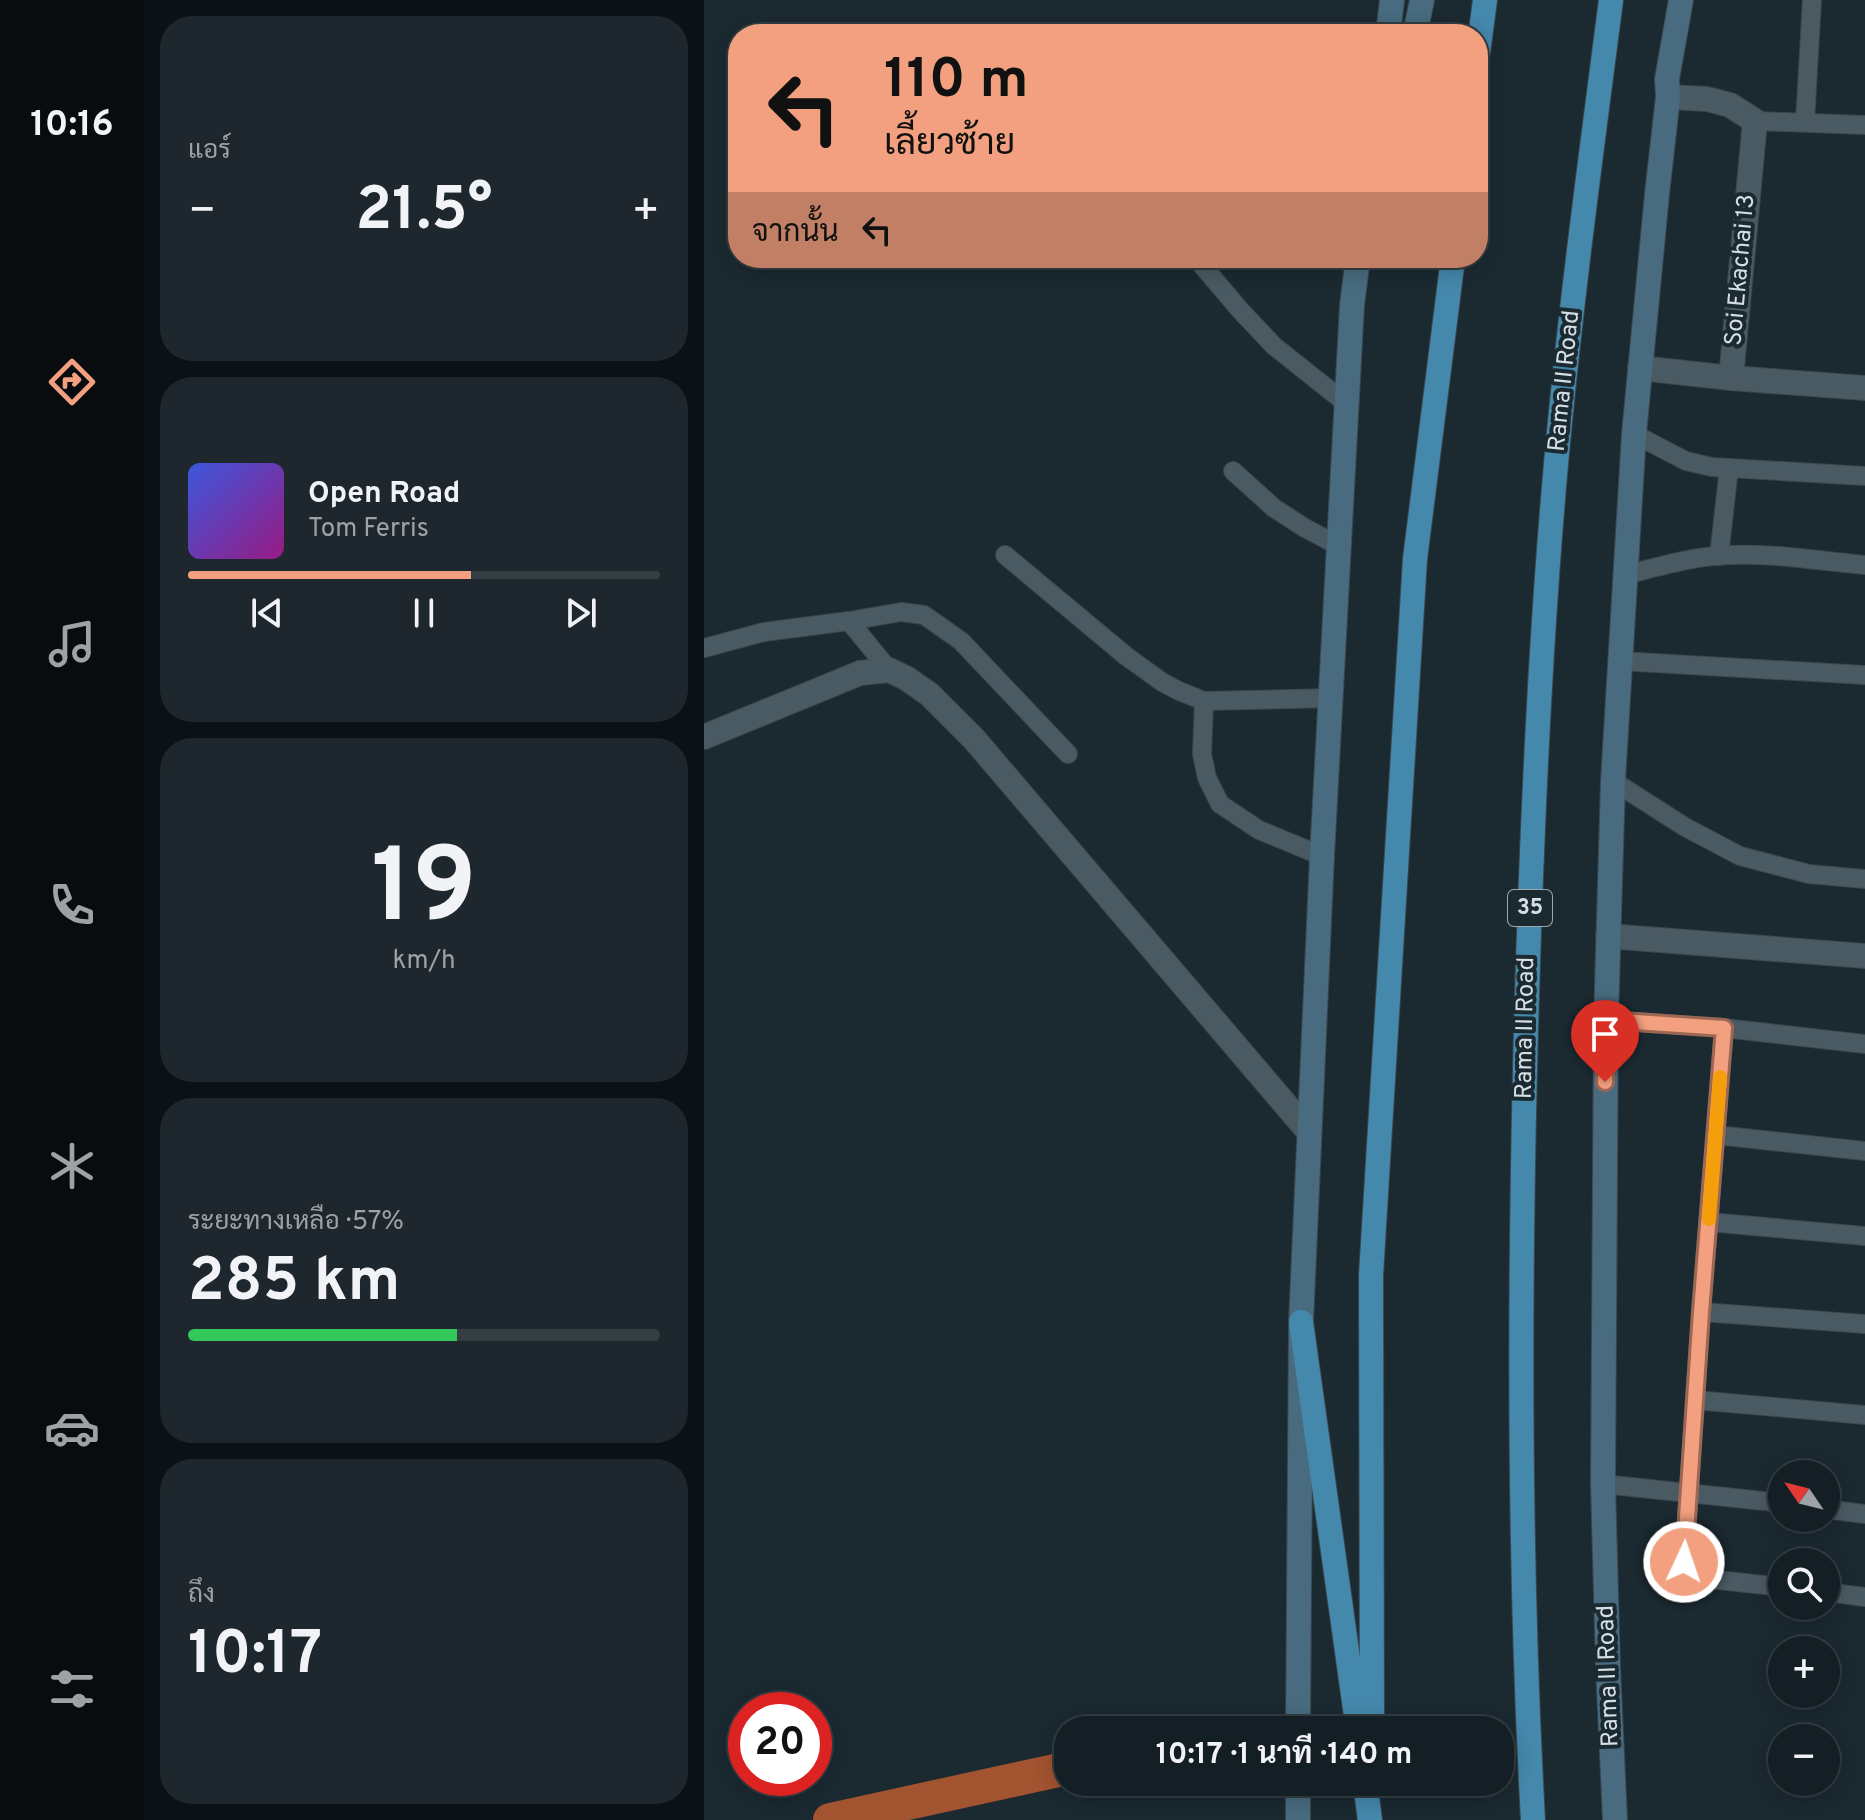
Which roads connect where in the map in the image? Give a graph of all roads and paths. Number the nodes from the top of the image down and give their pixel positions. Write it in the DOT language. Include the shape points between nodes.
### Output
graph roads {
  1 [pos="1392,0"];
  2 [pos="1422,0"];
  3 [pos="1485,0"];
  4 [pos="1611,0"];
  5 [pos="1667,0"];
  6 [pos="1681,0"];
  7 [pos="1812,0"];
  8 [pos="1389,24"];
  9 [pos="1417,24"];
  10 [pos="1482,24"];
  11 [pos="1668,88"];
  12 [pos="1755,121"];
  13 [pos="1805,122"];
  14 [pos="1865,125"];
  15 [pos="1204,268"];
  16 [pos="1359,268"];
  17 [pos="1452,268"];
  18 [pos="1640,368"];
  19 [pos="1731,378"];
  20 [pos="1865,388"];
  21 [pos="1347,404"];
  22 [pos="1634,434"];
  23 [pos="1729,468"];
  24 [pos="1233,471"];
  25 [pos="1865,476"];
  26 [pos="1339,546"];
  27 [pos="1005,555"];
  28 [pos="1719,556"];
  29 [pos="1865,565"];
  30 [pos="1625,575"];
  31 [pos="849,621"];
  32 [pos="704,648"];
  33 [pos="1620,661"];
  34 [pos="889,670"];
  35 [pos="1865,675"];
  36 [pos="1330,698"];
  37 [pos="1204,701"];
  38 [pos="704,737"];
  39 [pos="1068,754"];
  40 [pos="1613,781"];
  41 [pos="1322,856"];
  42 [pos="1865,879"];
  43 [pos="1608,936"];
  44 [pos="1865,956"];
  45 [pos="1606,1020"];
  46 [pos="1724,1028"];
  47 [pos="1865,1044"];
  48 [pos="1309,1132"];
  49 [pos="1716,1135"];
  50 [pos="1865,1151"];
  51 [pos="1709,1222"];
  52 [pos="1865,1236"];
  53 [pos="1701,1312"];
  54 [pos="1301,1322"];
  55 [pos="1865,1324"];
  56 [pos="1695,1400"];
  57 [pos="1865,1415"];
  58 [pos="1603,1484"];
  59 [pos="1688,1492"];
  60 [pos="1768,1501"];
  61 [pos="1840,1511"];
  62 [pos="1865,1514"];
  63 [pos="1768,1585"];
  64 [pos="1840,1594"];
  65 [pos="1865,1597"];
  66 [pos="1298,1716"];
  67 [pos="1356,1716"];
  68 [pos="1372,1716"];
  69 [pos="1298,1796"];
  70 [pos="1367,1796"];
  71 [pos="1372,1796"];
  72 [pos="1298,1820"];
  73 [pos="1371,1820"];
  74 [pos="1533,1820"];
  75 [pos="1615,1820"];
  1 -- 8 [label="main road"];
  2 -- 9 [label="main road"];
  3 -- 10 [label="highway"];
  4 -- 74 [label="highway, Rama II Road / 35" via="1556,466 1528,937 1521,1531"];
  5 -- 11 [label="main road"];
  6 -- 11 [label="main road, Rama II Road"];
  7 -- 13 [label="lane"];
  11 -- 12 [label="street" via="1730,105"];
  11 -- 18 [label="main road, Rama II Road"];
  12 -- 13 [label="lane"];
  12 -- 19 [label="street, Soi Ekachai 13"];
  13 -- 14 [label="lane"];
  15 -- 21 [label="lane" via="1274,346"];
  16 -- 21 [label="main road"];
  17 -- 68 [label="highway" via="1415,559 1372,1260"];
  18 -- 19 [label="street"];
  18 -- 22 [label="main road, Rama II Road"];
  19 -- 20 [label="street, Soi Ekachai 13"];
  21 -- 26 [label="main road"];
  22 -- 23 [label="lane" via="1686,461"];
  22 -- 30 [label="main road, Rama II Road"];
  23 -- 25 [label="lane"];
  23 -- 28 [label="lane"];
  24 -- 26 [label="lane" via="1274,508"];
  26 -- 36 [label="main road"];
  27 -- 37 [label="lane" via="1126,656"];
  28 -- 29 [label="lane"];
  28 -- 30 [label="lane"];
  30 -- 33 [label="main road, Rama II Road"];
  31 -- 32 [label="lane" via="764,632"];
  31 -- 34 [label="lane"];
  31 -- 39 [label="lane" via="901,612 924,615 961,641"];
  33 -- 35 [label="lane"];
  33 -- 40 [label="main road, Rama II Road"];
  34 -- 38 [label="street" via="860,673"];
  34 -- 48 [label="street" via="929,694 974,739"];
  36 -- 37 [label="lane"];
  36 -- 41 [label="main road"];
  37 -- 41 [label="lane" via="1202,754 1220,804 1259,830"];
  40 -- 42 [label="lane" via="1740,856 1809,874"];
  40 -- 43 [label="main road, Rama II Road"];
  41 -- 48 [label="main road"];
  43 -- 44 [label="street"];
  43 -- 45 [label="main road, Rama II Road"];
  45 -- 46 [label="lane"];
  45 -- 58 [label="main road, Rama II Road"];
  46 -- 47 [label="lane"];
  46 -- 49 [label="lane"];
  48 -- 54 [label="main road"];
  49 -- 50 [label="lane"];
  49 -- 51 [label="lane"];
  51 -- 52 [label="lane"];
  51 -- 53 [label="lane"];
  53 -- 55 [label="lane"];
  53 -- 56 [label="lane"];
  54 -- 66 [label="main road"];
  54 -- 67 [label="highway"];
  56 -- 57 [label="lane"];
  56 -- 59 [label="lane"];
  58 -- 59 [label="lane"];
  58 -- 75 [label="main road, Rama II Road"];
  59 -- 60 [label="lane"];
  59 -- 63 [label="lane" via="1684,1562 1692,1573"];
  61 -- 62 [label="lane"];
  64 -- 65 [label="lane"];
  69 -- 72 [label="main road"];
  70 -- 73 [label="highway"];
  71 -- 73 [label="highway"];
}
